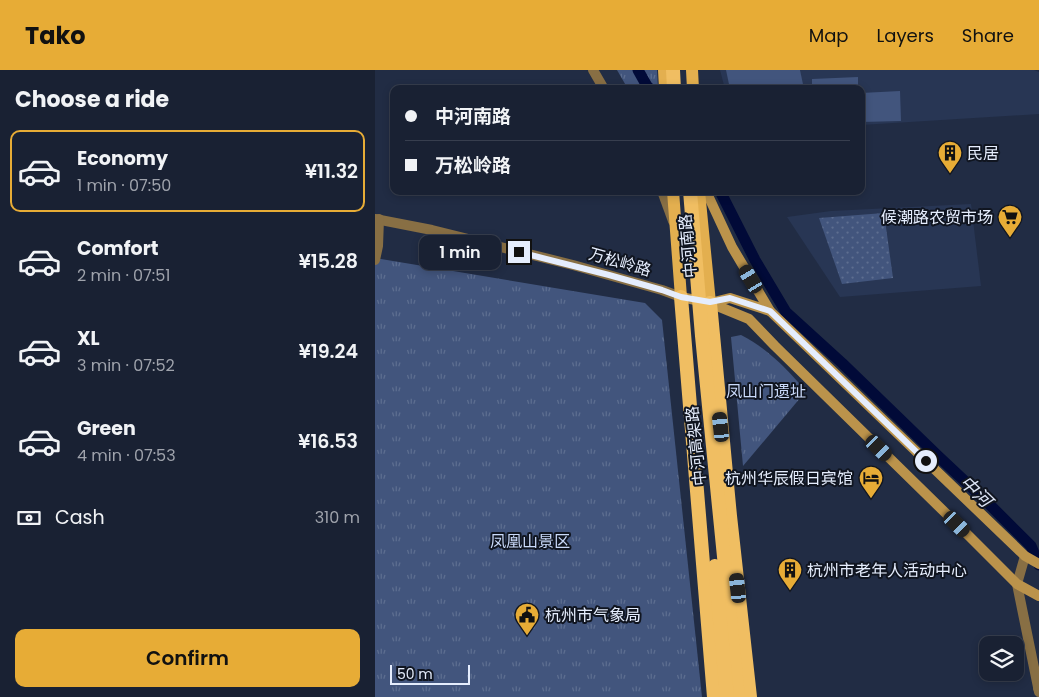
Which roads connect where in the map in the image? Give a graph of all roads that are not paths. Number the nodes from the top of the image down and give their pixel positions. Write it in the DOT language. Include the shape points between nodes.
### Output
graph roads {
  1 [pos="593,70"];
  2 [pos="664,70"];
  3 [pos="673,70"];
  4 [pos="681,70"];
  5 [pos="692,70"];
  6 [pos="602,85"];
  7 [pos="665,85"];
  8 [pos="674,85"];
  9 [pos="682,85"];
  10 [pos="693,85"];
  11 [pos="663,195"];
  12 [pos="673,195"];
  13 [pos="683,195"];
  14 [pos="689,195"];
  15 [pos="699,195"];
  16 [pos="708,195"];
  17 [pos="377,219"];
  18 [pos="676,229"];
  19 [pos="375,260"];
  20 [pos="681,297"];
  21 [pos="710,302"];
  22 [pos="770,311"];
  23 [pos="1031,560"];
  24 [pos="1017,584"];
  25 [pos="1039,596"];
  26 [pos="1039,687"];
  27 [pos="1039,692"];
  28 [pos="714,697"];
  29 [pos="727,697"];
  30 [pos="738,697"];
  31 [pos="750,697"];
  1 -- 6 [label="street"];
  2 -- 7 [label="main road"];
  3 -- 8 [label="highway"];
  4 -- 9 [label="highway"];
  5 -- 10 [label="main road"];
  11 -- 18 [label="street"];
  12 -- 18 [label="main road, 中河南路"];
  13 -- 29 [label="highway, 中河高架路, bridge"];
  14 -- 30 [label="highway, 中河高架路, bridge"];
  15 -- 21 [label="main road, 中河南路"];
  16 -- 22 [label="main road, 中河南路" via="732,247"];
  17 -- 19 [label="street"];
  17 -- 20 [label="street, 万松岭路" via="573,265"];
  18 -- 20 [label="main road, 中河南路"];
  20 -- 21 [label="main road"];
  20 -- 28 [label="highway"];
  21 -- 22 [label="main road" via="730,298"];
  21 -- 24 [label="main road" via="749,319"];
  21 -- 31 [label="highway"];
  22 -- 23 [label="main road, 中河南路"];
  23 -- 24 [label="street"];
  24 -- 25 [label="main road"];
  24 -- 26 [label="street"];
  26 -- 27 [label="street"];
}
